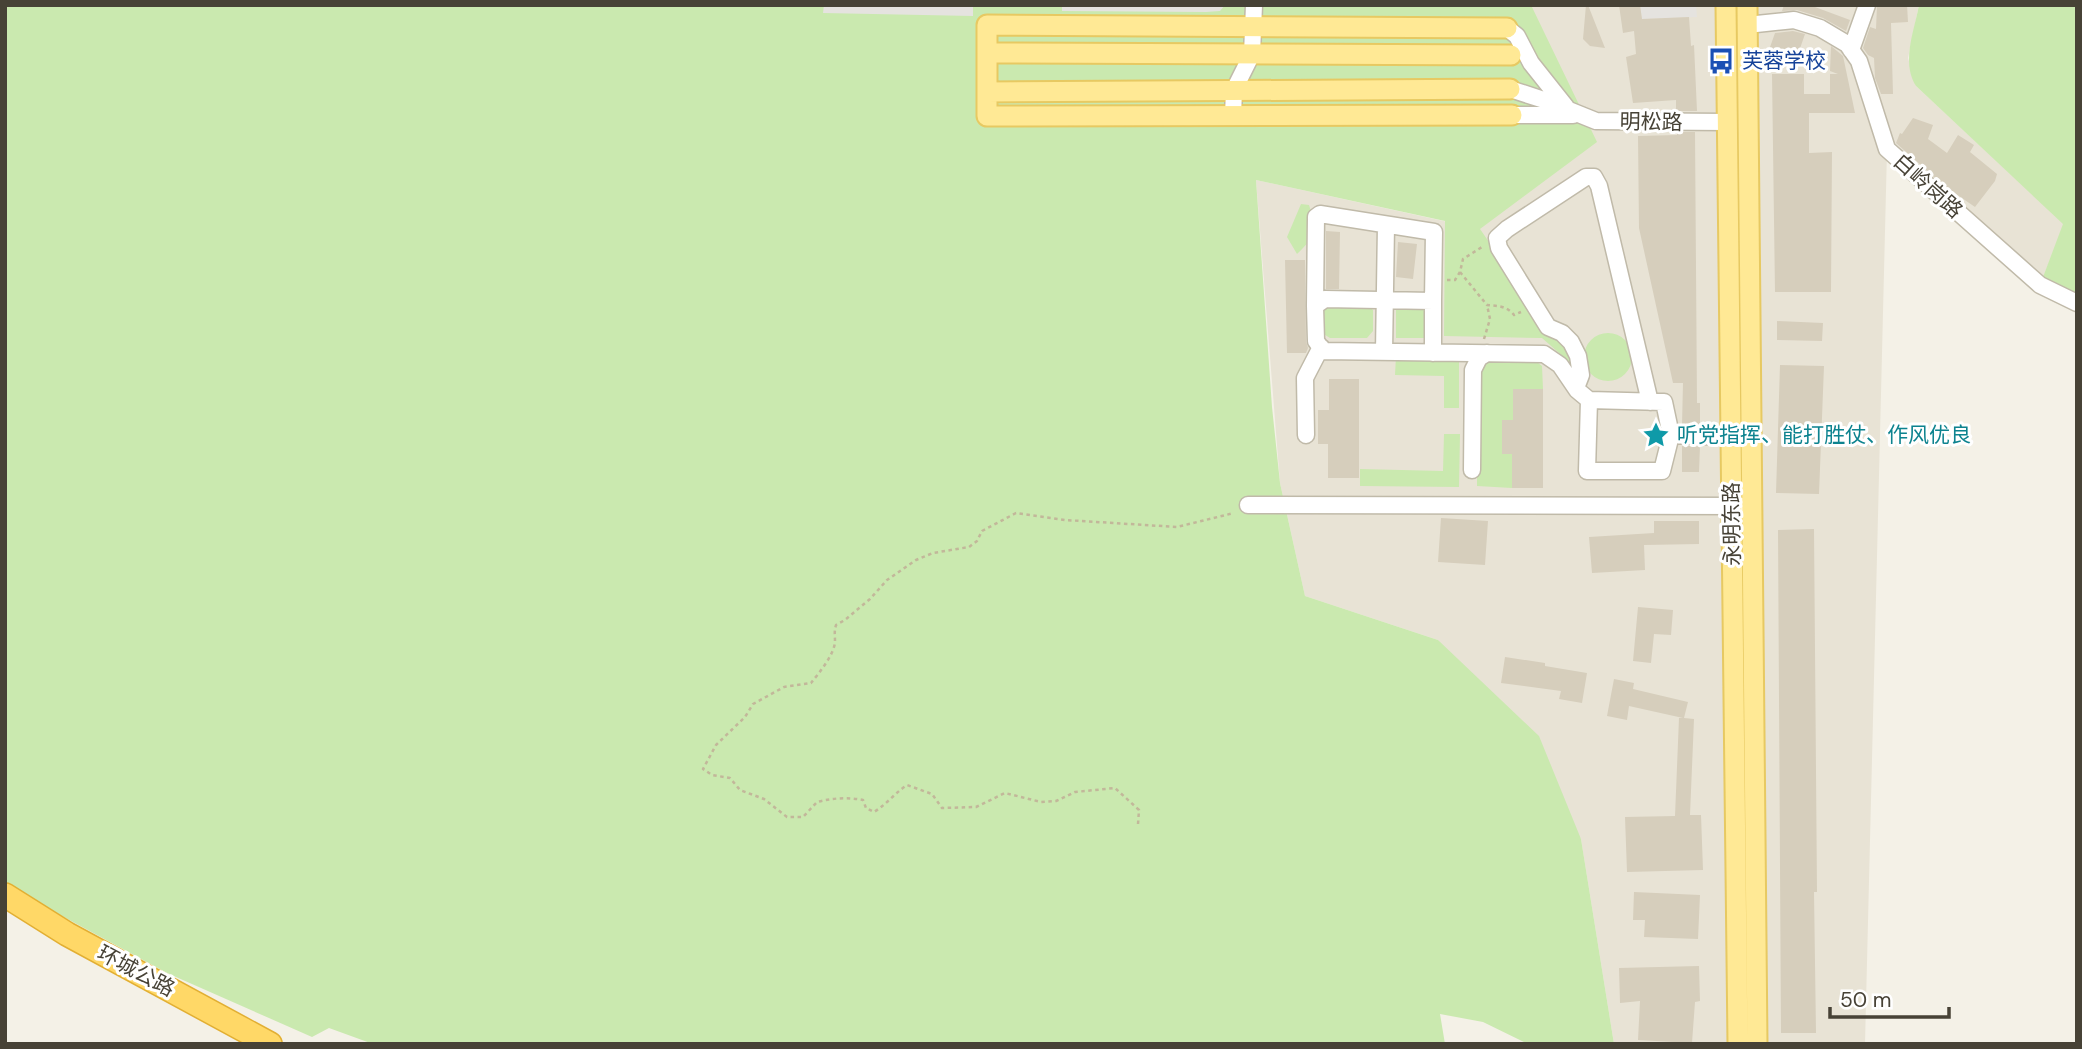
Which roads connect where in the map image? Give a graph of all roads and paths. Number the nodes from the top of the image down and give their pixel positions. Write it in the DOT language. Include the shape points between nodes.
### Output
graph roads {
  1 [pos="1254,5"];
  2 [pos="1726,5"];
  3 [pos="1747,5"];
  4 [pos="1867,5"];
  5 [pos="1747,25"];
  6 [pos="1054,26"];
  7 [pos="1253,27"];
  8 [pos="1440,28"];
  9 [pos="1507,28"];
  10 [pos="1851,50"];
  11 [pos="987,53"];
  12 [pos="1147,54"];
  13 [pos="1252,54"];
  14 [pos="1456,55"];
  15 [pos="1511,55"];
  16 [pos="1535,69"];
  17 [pos="1510,89"];
  18 [pos="1234,90"];
  19 [pos="997,92"];
  20 [pos="1573,113"];
  21 [pos="1512,115"];
  22 [pos="1085,116"];
  23 [pos="1233,116"];
  24 [pos="1727,122"];
  25 [pos="1386,225"];
  26 [pos="1497,238"];
  27 [pos="1460,272"];
  28 [pos="1433,281"];
  29 [pos="1385,299"];
  30 [pos="1433,301"];
  31 [pos="1532,303"];
  32 [pos="2077,303"];
  33 [pos="1487,305"];
  34 [pos="1315,306"];
  35 [pos="1321,347"];
  36 [pos="1384,352"];
  37 [pos="1433,353"];
  38 [pos="1483,353"];
  39 [pos="1576,388"];
  40 [pos="1588,400"];
  41 [pos="1650,401"];
  42 [pos="1306,435"];
  43 [pos="1671,435"];
  44 [pos="1731,436"];
  45 [pos="1472,470"];
  46 [pos="1248,505"];
  47 [pos="1742,506"];
  48 [pos="1138,824"];
  49 [pos="5,895"];
  50 [pos="270,1044"];
  51 [pos="1738,1044"];
  52 [pos="1757,1044"];
  1 -- 7 [label="street"];
  2 -- 24 [label="main road, 永明东路"];
  3 -- 5 [label="main road, 永明东路"];
  4 -- 10 [label="street"];
  5 -- 10 [label="street, 白岭岗路" via="1794,20 1820,28"];
  5 -- 47 [label="main road, 永明东路"];
  6 -- 7 [label="main road"];
  6 -- 11 [label="main road" via="987,25"];
  6 -- 12 [label="main road"];
  7 -- 8 [label="main road"];
  7 -- 13 [label="street"];
  8 -- 9 [label="main road"];
  8 -- 14 [label="main road"];
  9 -- 16 [label="street" via="1517,36"];
  10 -- 32 [label="street, 白岭岗路" via="1859,61 1887,149 2040,285"];
  11 -- 12 [label="main road"];
  11 -- 19 [label="main road"];
  12 -- 13 [label="main road"];
  13 -- 14 [label="main road"];
  13 -- 18 [label="street"];
  14 -- 15 [label="main road"];
  15 -- 16 [label="street"];
  16 -- 20 [label="street"];
  17 -- 18 [label="main road"];
  17 -- 20 [label="street, 明松路"];
  18 -- 19 [label="main road"];
  18 -- 23 [label="street"];
  19 -- 22 [label="main road" via="1037,98"];
  19 -- 22 [label="main road" via="987,116"];
  20 -- 21 [label="street, 明松路"];
  20 -- 24 [label="street, 明松路" via="1596,121"];
  21 -- 23 [label="main road"];
  22 -- 23 [label="main road"];
  24 -- 44 [label="main road, 永明东路"];
  25 -- 28 [label="street" via="1434,232"];
  25 -- 29 [label="street"];
  25 -- 34 [label="street" via="1316,217"];
  26 -- 27 [label="path" via="1463,259"];
  26 -- 31 [label="street"];
  26 -- 41 [label="street" via="1586,177 1594,177"];
  27 -- 28 [label="path" via="1455,280"];
  27 -- 33 [label="path"];
  28 -- 30 [label="street"];
  29 -- 30 [label="street"];
  29 -- 34 [label="street" via="1325,299"];
  29 -- 36 [label="street"];
  30 -- 37 [label="street"];
  31 -- 33 [label="path" via="1514,316 1500,306"];
  31 -- 39 [label="street" via="1548,327 1571,342 1581,374"];
  33 -- 38 [label="path" via="1490,318"];
  34 -- 35 [label="street" via="1316,341"];
  35 -- 36 [label="street" via="1323,351"];
  35 -- 42 [label="street" via="1306,378"];
  36 -- 37 [label="street"];
  37 -- 38 [label="street"];
  38 -- 39 [label="street" via="1544,354 1560,365"];
  38 -- 45 [label="street" via="1473,370"];
  39 -- 40 [label="street"];
  40 -- 41 [label="street"];
  40 -- 43 [label="street" via="1587,471 1661,471"];
  41 -- 43 [label="street" via="1664,402"];
  43 -- 44 [label="street"];
  44 -- 47 [label="main road, 永明东路"];
  46 -- 47 [label="street"];
  46 -- 48 [label="path" via="1177,527 1016,513 982,531 969,547 924,556 895,574 836,625 831,652 811,683 784,687 753,704 716,745 704,769 730,778 740,790 795,819 817,802 843,798 863,800 874,812 907,785 932,794 942,808 976,807 1005,793 1056,801 1075,792 1107,787 1115,788 1139,810"];
  47 -- 51 [label="main road, 永明东路"];
  47 -- 52 [label="main road, 永明东路"];
  49 -- 50 [label="highway, 环城公路" via="67,934"];
}
